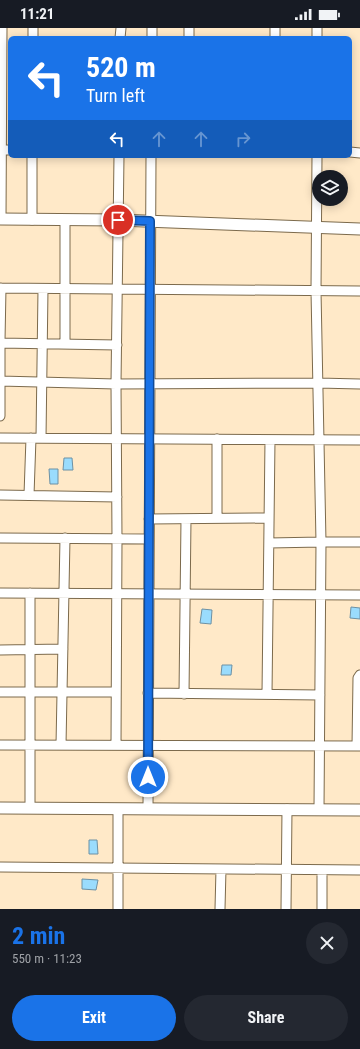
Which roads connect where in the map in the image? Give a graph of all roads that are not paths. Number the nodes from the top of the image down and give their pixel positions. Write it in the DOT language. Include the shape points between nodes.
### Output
graph roads {
  1 [pos="2,28"];
  2 [pos="4,56"];
  3 [pos="4,150"];
  4 [pos="32,158"];
  5 [pos="119,158"];
  6 [pos="151,158"];
  7 [pos="317,158"];
  8 [pos="1,219"];
  9 [pos="32,220"];
  10 [pos="65,220"];
  11 [pos="118,220"];
  12 [pos="150,221"];
  13 [pos="317,228"];
  14 [pos="360,229"];
  15 [pos="0,288"];
  16 [pos="43,289"];
  17 [pos="66,289"];
  18 [pos="117,289"];
  19 [pos="150,290"];
  20 [pos="316,291"];
  21 [pos="360,291"];
  22 [pos="0,342"];
  23 [pos="42,344"];
  24 [pos="65,344"];
  25 [pos="117,345"];
  26 [pos="0,347"];
  27 [pos="0,382"];
  28 [pos="41,382"];
  29 [pos="318,382"];
  30 [pos="150,383"];
  31 [pos="116,384"];
  32 [pos="360,384"];
  33 [pos="0,416"];
  34 [pos="0,438"];
  35 [pos="31,438"];
  36 [pos="41,438"];
  37 [pos="116,439"];
  38 [pos="150,439"];
  39 [pos="217,439"];
  40 [pos="270,440"];
  41 [pos="319,440"];
  42 [pos="360,440"];
  43 [pos="0,495"];
  44 [pos="29,495"];
  45 [pos="117,497"];
  46 [pos="217,518"];
  47 [pos="269,518"];
  48 [pos="149,519"];
  49 [pos="186,519"];
  50 [pos="0,538"];
  51 [pos="65,538"];
  52 [pos="117,539"];
  53 [pos="149,539"];
  54 [pos="321,542"];
  55 [pos="360,542"];
  56 [pos="269,543"];
  57 [pos="0,593"];
  58 [pos="30,593"];
  59 [pos="64,594"];
  60 [pos="117,594"];
  61 [pos="149,594"];
  62 [pos="185,594"];
  63 [pos="268,595"];
  64 [pos="320,595"];
  65 [pos="360,595"];
  66 [pos="63,649"];
  67 [pos="0,650"];
  68 [pos="30,650"];
  69 [pos="360,675"];
  70 [pos="0,692"];
  71 [pos="29,692"];
  72 [pos="116,692"];
  73 [pos="62,693"];
  74 [pos="148,693"];
  75 [pos="184,694"];
  76 [pos="267,694"];
  77 [pos="320,695"];
  78 [pos="30,744"];
  79 [pos="0,745"];
  80 [pos="61,745"];
  81 [pos="116,745"];
  82 [pos="148,745"];
  83 [pos="358,746"];
  84 [pos="320,747"];
  85 [pos="0,808"];
  86 [pos="30,808"];
  87 [pos="118,809"];
  88 [pos="148,809"];
  89 [pos="287,809"];
  90 [pos="320,809"];
  91 [pos="360,810"];
  92 [pos="0,867"];
  93 [pos="118,868"];
  94 [pos="221,869"];
  95 [pos="286,870"];
  96 [pos="322,870"];
  97 [pos="360,870"];
  98 [pos="118,909"];
  99 [pos="220,909"];
  100 [pos="286,909"];
  101 [pos="322,909"];
  1 -- 2 [label="street"];
  2 -- 3 [label="street"];
  3 -- 8 [label="street"];
  4 -- 9 [label="street"];
  5 -- 11 [label="street"];
  6 -- 12 [label="street"];
  7 -- 13 [label="street"];
  8 -- 9 [label="street"];
  9 -- 10 [label="street"];
  10 -- 11 [label="street"];
  10 -- 17 [label="street"];
  11 -- 12 [label="street"];
  11 -- 18 [label="street"];
  12 -- 13 [label="street"];
  12 -- 19 [label="street"];
  13 -- 14 [label="street"];
  13 -- 20 [label="street"];
  15 -- 16 [label="street"];
  15 -- 22 [label="street"];
  16 -- 17 [label="street"];
  16 -- 23 [label="street"];
  17 -- 18 [label="street"];
  17 -- 24 [label="street"];
  18 -- 19 [label="street"];
  18 -- 25 [label="street"];
  19 -- 20 [label="street"];
  19 -- 30 [label="street"];
  20 -- 21 [label="street"];
  20 -- 29 [label="street"];
  22 -- 23 [label="street"];
  23 -- 24 [label="street"];
  23 -- 28 [label="street"];
  24 -- 25 [label="street"];
  25 -- 31 [label="street"];
  26 -- 27 [label="street"];
  27 -- 28 [label="street"];
  27 -- 33 [label="street"];
  28 -- 31 [label="street"];
  28 -- 36 [label="street"];
  29 -- 30 [label="street"];
  29 -- 32 [label="street"];
  29 -- 41 [label="street"];
  30 -- 31 [label="street"];
  30 -- 38 [label="street"];
  31 -- 37 [label="street"];
  34 -- 35 [label="street"];
  35 -- 36 [label="street"];
  35 -- 44 [label="street"];
  36 -- 37 [label="street"];
  37 -- 38 [label="street"];
  37 -- 45 [label="street"];
  38 -- 39 [label="street"];
  38 -- 48 [label="street"];
  39 -- 40 [label="street"];
  39 -- 46 [label="street"];
  40 -- 41 [label="street"];
  40 -- 47 [label="street"];
  41 -- 42 [label="street"];
  41 -- 54 [label="street"];
  43 -- 44 [label="street"];
  44 -- 45 [label="street"];
  45 -- 52 [label="street"];
  46 -- 47 [label="street"];
  46 -- 49 [label="street"];
  47 -- 56 [label="street"];
  48 -- 49 [label="street"];
  48 -- 53 [label="street"];
  49 -- 62 [label="street"];
  50 -- 51 [label="street"];
  51 -- 52 [label="street"];
  51 -- 59 [label="street"];
  52 -- 53 [label="street"];
  52 -- 60 [label="street"];
  53 -- 61 [label="street"];
  54 -- 55 [label="street"];
  54 -- 56 [label="street"];
  54 -- 64 [label="street"];
  56 -- 63 [label="street"];
  57 -- 58 [label="street"];
  58 -- 59 [label="street"];
  58 -- 68 [label="street"];
  59 -- 60 [label="street"];
  59 -- 66 [label="street"];
  60 -- 61 [label="street"];
  60 -- 72 [label="street"];
  61 -- 62 [label="street"];
  61 -- 74 [label="street"];
  62 -- 63 [label="street"];
  62 -- 75 [label="street"];
  63 -- 64 [label="street"];
  63 -- 76 [label="street"];
  64 -- 65 [label="street"];
  64 -- 77 [label="street"];
  66 -- 68 [label="street"];
  66 -- 73 [label="street"];
  67 -- 68 [label="street"];
  68 -- 71 [label="street"];
  69 -- 83 [label="street"];
  70 -- 71 [label="street"];
  71 -- 73 [label="street"];
  71 -- 78 [label="street"];
  72 -- 73 [label="street"];
  72 -- 81 [label="street"];
  73 -- 80 [label="street"];
  74 -- 75 [label="street"];
  74 -- 82 [label="street"];
  75 -- 76 [label="street"];
  76 -- 77 [label="street"];
  77 -- 84 [label="street"];
  78 -- 79 [label="street"];
  78 -- 80 [label="street"];
  78 -- 86 [label="street"];
  80 -- 81 [label="street"];
  81 -- 82 [label="street"];
  82 -- 84 [label="street"];
  82 -- 88 [label="street"];
  83 -- 84 [label="street"];
  84 -- 90 [label="street"];
  85 -- 86 [label="street"];
  86 -- 87 [label="street"];
  87 -- 88 [label="street"];
  87 -- 93 [label="street"];
  88 -- 89 [label="street"];
  89 -- 90 [label="street"];
  89 -- 95 [label="street"];
  90 -- 91 [label="street"];
  92 -- 93 [label="street"];
  93 -- 94 [label="street"];
  93 -- 98 [label="street"];
  94 -- 95 [label="street"];
  94 -- 99 [label="street"];
  95 -- 96 [label="street"];
  95 -- 100 [label="street"];
  96 -- 97 [label="street"];
  96 -- 101 [label="street"];
}
